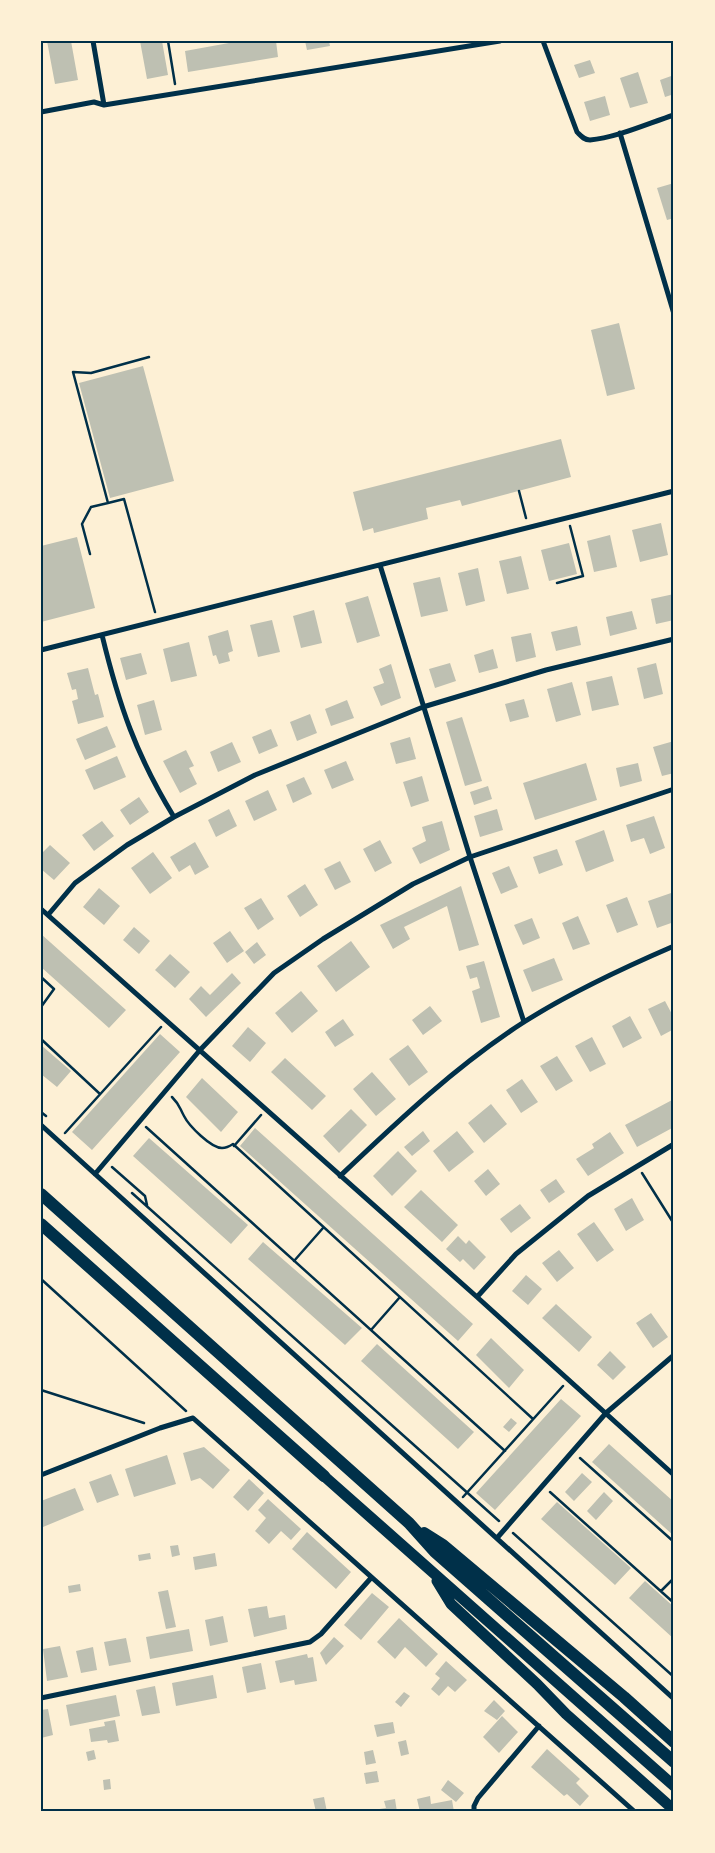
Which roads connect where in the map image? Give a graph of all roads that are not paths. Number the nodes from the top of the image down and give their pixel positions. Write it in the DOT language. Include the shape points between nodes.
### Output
graph roads {
  1 [pos="93,41"];
  2 [pos="500,41"];
  3 [pos="543,41"];
  4 [pos="104,105"];
  5 [pos="41,112"];
  6 [pos="674,116"];
  7 [pos="620,133"];
  8 [pos="672,297"];
  9 [pos="674,314"];
  10 [pos="674,491"];
  11 [pos="380,565"];
  12 [pos="102,634"];
  13 [pos="674,640"];
  14 [pos="41,650"];
  15 [pos="423,707"];
  16 [pos="674,789"];
  17 [pos="174,817"];
  18 [pos="470,857"];
  19 [pos="41,908"];
  20 [pos="48,915"];
  21 [pos="674,946"];
  22 [pos="524,1022"];
  23 [pos="200,1050"];
  24 [pos="41,1125"];
  25 [pos="674,1144"];
  26 [pos="95,1174"];
  27 [pos="340,1176"];
  28 [pos="41,1194"];
  29 [pos="41,1224"];
  30 [pos="477,1297"];
  31 [pos="674,1355"];
  32 [pos="606,1413"];
  33 [pos="41,1475"];
  34 [pos="674,1475"];
  35 [pos="324,1476"];
  36 [pos="409,1524"];
  37 [pos="497,1538"];
  38 [pos="431,1571"];
  39 [pos="371,1578"];
  40 [pos="41,1698"];
  41 [pos="674,1699"];
  42 [pos="539,1726"];
  43 [pos="674,1742"];
  44 [pos="674,1762"];
  45 [pos="674,1786"];
  46 [pos="674,1810"];
  47 [pos="474,1812"];
  48 [pos="636,1812"];
  1 -- 4 [label="street"];
  2 -- 4 [label="street"];
  3 -- 7 [label="street" via="582,138 589,140"];
  4 -- 5 [label="street" via="94,102"];
  6 -- 7 [label="street"];
  7 -- 8 [label="street"];
  8 -- 9 [label="street"];
  10 -- 11 [label="street"];
  11 -- 12 [label="street"];
  11 -- 15 [label="street"];
  12 -- 14 [label="street"];
  12 -- 17 [label="street" via="115,691 132,740"];
  13 -- 15 [label="street" via="546,670"];
  15 -- 17 [label="street" via="255,775"];
  15 -- 18 [label="street"];
  16 -- 18 [label="street"];
  17 -- 20 [label="street" via="127,845 75,883"];
  18 -- 22 [label="street"];
  18 -- 23 [label="street" via="413,884 360,915 274,974"];
  19 -- 20 [label="street"];
  20 -- 23 [label="street"];
  21 -- 22 [label="street" via="626,967"];
  22 -- 27 [label="street" via="425,1096"];
  23 -- 26 [label="street"];
  23 -- 27 [label="street"];
  24 -- 26 [label="street"];
  25 -- 30 [label="street" via="588,1196 516,1254"];
  26 -- 37 [label="street"];
  27 -- 30 [label="street"];
  28 -- 36 [label="highway"];
  29 -- 35 [label="highway"];
  30 -- 32 [label="street"];
  31 -- 32 [label="street"];
  32 -- 34 [label="street"];
  32 -- 37 [label="street"];
  33 -- 39 [label="street" via="193,1418"];
  35 -- 38 [label="highway"];
  36 -- 43 [label="highway" via="443,1544"];
  36 -- 44 [label="highway" via="435,1552"];
  37 -- 41 [label="street"];
  38 -- 45 [label="highway"];
  38 -- 46 [label="highway" via="451,1604 566,1714"];
  39 -- 40 [label="street" via="310,1642"];
  39 -- 42 [label="street"];
  42 -- 47 [label="street" via="478,1798"];
  42 -- 48 [label="street"];
}
